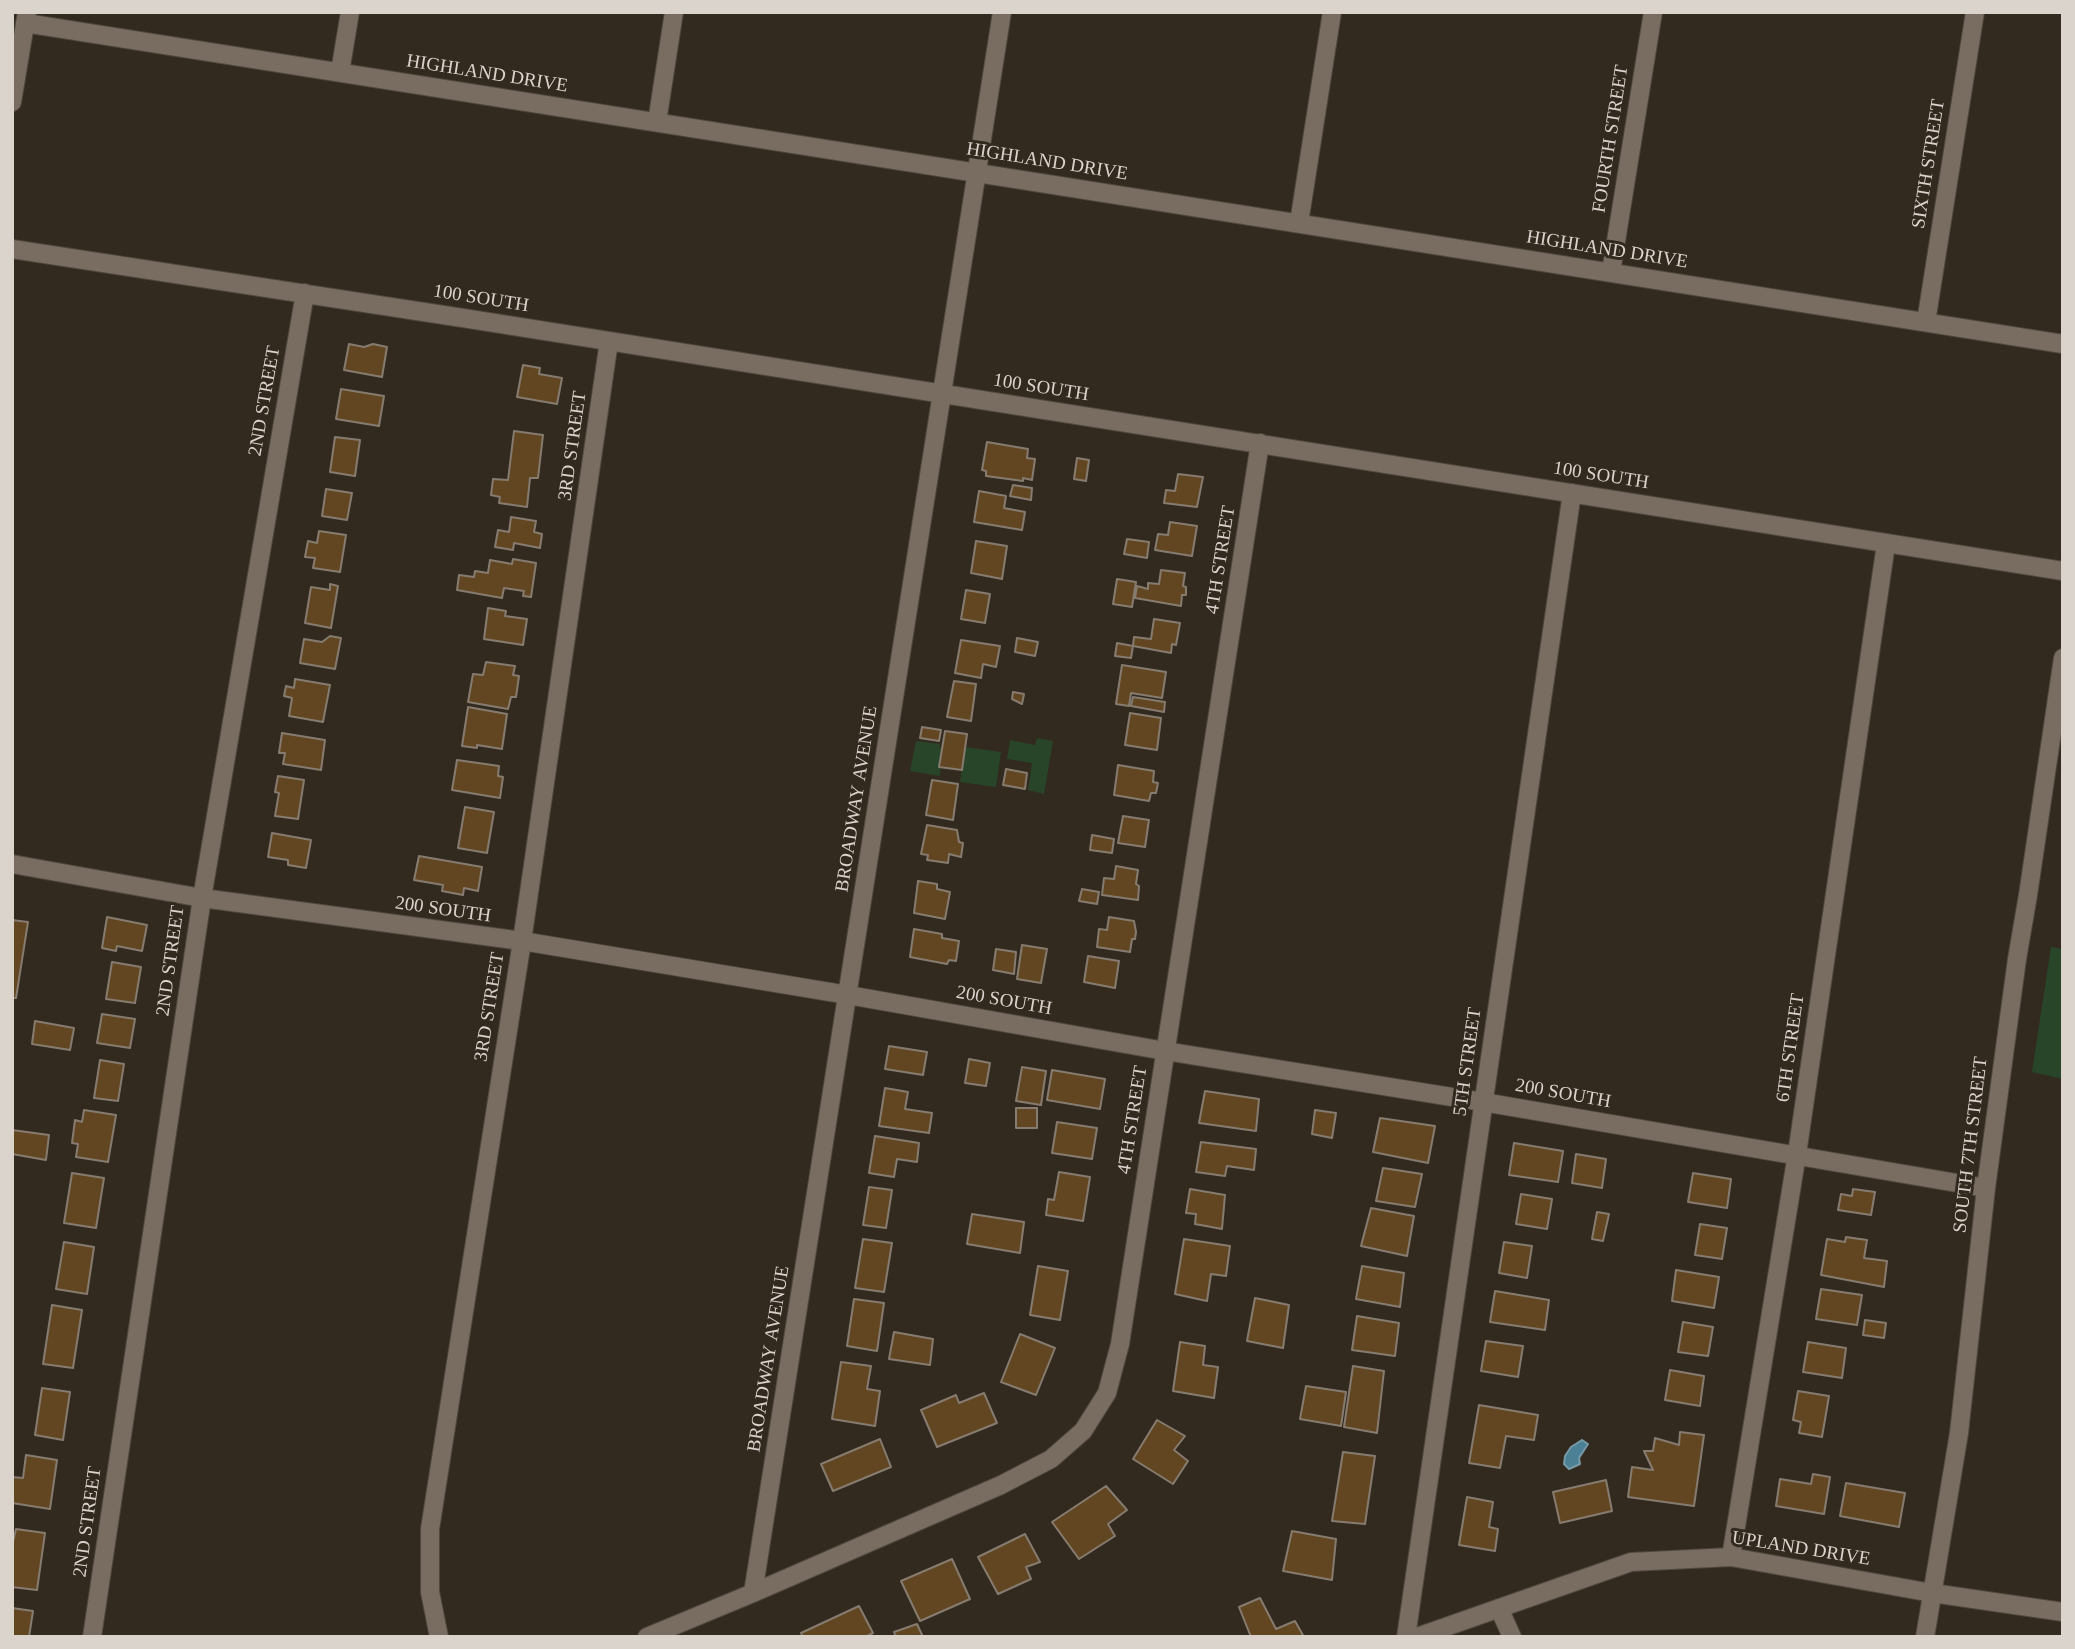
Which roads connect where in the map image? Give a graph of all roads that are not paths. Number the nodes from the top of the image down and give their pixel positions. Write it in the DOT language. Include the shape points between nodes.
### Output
graph roads {
  1 [pos="350,12"];
  2 [pos="674,12"];
  3 [pos="1002,12"];
  4 [pos="1332,12"];
  5 [pos="1653,12"];
  6 [pos="1975,12"];
  7 [pos="26,18"];
  8 [pos="340,72"];
  9 [pos="12,102"];
  10 [pos="657,122"];
  11 [pos="977,173"];
  12 [pos="1299,223"];
  13 [pos="12,249"];
  14 [pos="1611,272"];
  15 [pos="304,293"];
  16 [pos="1926,322"];
  17 [pos="609,341"];
  18 [pos="2063,344"];
  19 [pos="942,394"];
  20 [pos="1260,443"];
  21 [pos="1572,493"];
  22 [pos="1886,544"];
  23 [pos="2063,571"];
  24 [pos="2063,659"];
  25 [pos="12,864"];
  26 [pos="202,898"];
  27 [pos="522,941"];
  28 [pos="848,995"];
  29 [pos="1165,1051"];
  30 [pos="1483,1102"];
  31 [pos="1797,1154"];
  32 [pos="1986,1188"];
  33 [pos="1731,1557"];
  34 [pos="753,1593"];
  35 [pos="1933,1593"];
  36 [pos="1499,1608"];
  37 [pos="2063,1612"];
  38 [pos="92,1637"];
  39 [pos="439,1637"];
  40 [pos="647,1637"];
  41 [pos="1406,1637"];
  42 [pos="1417,1637"];
  43 [pos="1512,1637"];
  44 [pos="1925,1637"];
  1 -- 8 [label="street"];
  2 -- 10 [label="street"];
  3 -- 11 [label="street, BROADWAY AVENUE"];
  4 -- 12 [label="street"];
  5 -- 14 [label="street, FOURTH STREET"];
  6 -- 16 [label="street, SIXTH STREET"];
  7 -- 8 [label="street, HIGHLAND DRIVE"];
  7 -- 9 [label="street"];
  8 -- 10 [label="street, HIGHLAND DRIVE"];
  10 -- 11 [label="street, HIGHLAND DRIVE"];
  11 -- 12 [label="street, HIGHLAND DRIVE"];
  11 -- 19 [label="street, BROADWAY AVENUE"];
  12 -- 14 [label="street, HIGHLAND DRIVE"];
  13 -- 15 [label="street, 100 SOUTH"];
  14 -- 16 [label="street, HIGHLAND DRIVE"];
  15 -- 17 [label="street, 100 SOUTH"];
  15 -- 26 [label="street, 2ND STREET"];
  16 -- 18 [label="street, HIGHLAND DRIVE"];
  17 -- 19 [label="street, 100 SOUTH"];
  17 -- 27 [label="street, 3RD STREET"];
  19 -- 20 [label="street, 100 SOUTH"];
  19 -- 28 [label="street, BROADWAY AVENUE"];
  20 -- 21 [label="street, 100 SOUTH"];
  20 -- 29 [label="street, 4TH STREET"];
  21 -- 22 [label="street, 100 SOUTH"];
  21 -- 30 [label="street, 5TH STREET"];
  22 -- 23 [label="street, 100 SOUTH"];
  22 -- 31 [label="street, 6TH STREET"];
  24 -- 32 [label="street, SOUTH 7TH STREET"];
  25 -- 26 [label="street, 200 SOUTH"];
  26 -- 27 [label="street, 200 SOUTH"];
  26 -- 38 [label="street, 2ND STREET"];
  27 -- 28 [label="street, 200 SOUTH"];
  27 -- 39 [label="street, 3RD STREET" via="430,1529 430,1592"];
  28 -- 29 [label="street, 200 SOUTH"];
  28 -- 34 [label="street, BROADWAY AVENUE"];
  29 -- 30 [label="street, 200 SOUTH"];
  29 -- 34 [label="street, 4TH STREET" via="1120,1344 1107,1393 1083,1431 1051,1459 1001,1485"];
  30 -- 31 [label="street, 200 SOUTH"];
  30 -- 41 [label="street, 5TH STREET"];
  31 -- 32 [label="street, 200 SOUTH"];
  31 -- 33 [label="street, 6TH STREET"];
  32 -- 35 [label="street, SOUTH 7TH STREET" via="1959,1433"];
  33 -- 35 [label="street, UPLAND DRIVE"];
  33 -- 36 [label="street, UPLAND DRIVE" via="1631,1562"];
  34 -- 40 [label="street, 4TH STREET"];
  35 -- 37 [label="street, UPLAND DRIVE"];
  35 -- 44 [label="street, SOUTH 7TH STREET"];
  36 -- 42 [label="street, UPLAND DRIVE"];
  36 -- 43 [label="street"];
}
